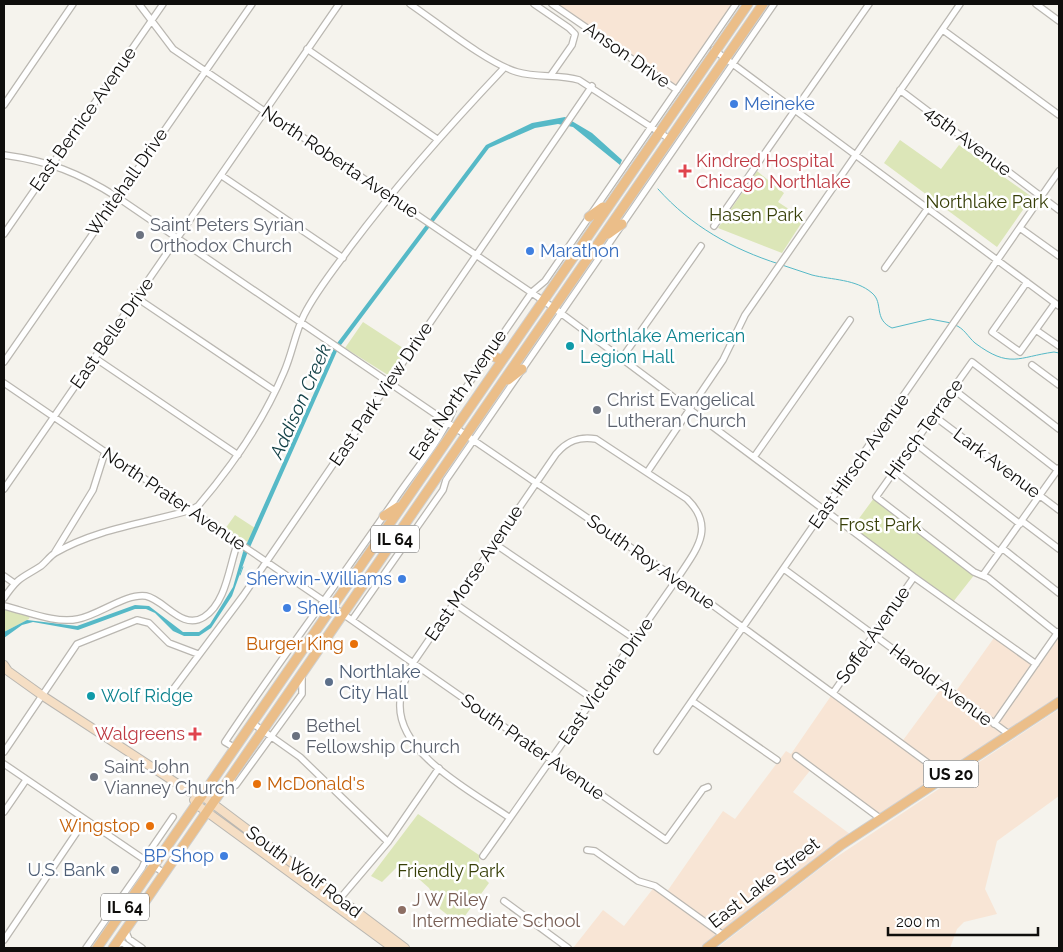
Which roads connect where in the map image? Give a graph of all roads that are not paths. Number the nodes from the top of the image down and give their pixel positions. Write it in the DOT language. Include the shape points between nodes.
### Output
graph roads {
  1 [pos="73,4"];
  2 [pos="139,4"];
  3 [pos="163,4"];
  4 [pos="252,4"];
  5 [pos="339,4"];
  6 [pos="410,4"];
  7 [pos="534,4"];
  8 [pos="552,4"];
  9 [pos="736,4"];
  10 [pos="748,4"];
  11 [pos="763,4"];
  12 [pos="774,4"];
  13 [pos="869,4"];
  14 [pos="960,4"];
  15 [pos="1036,4"];
  16 [pos="1059,21"];
  17 [pos="151,22"];
  18 [pos="943,30"];
  19 [pos="712,48"];
  20 [pos="308,49"];
  21 [pos="729,61"];
  22 [pos="504,68"];
  23 [pos="205,70"];
  24 [pos="551,75"];
  25 [pos="592,86"];
  26 [pos="677,90"];
  27 [pos="900,90"];
  28 [pos="4,105"];
  29 [pos="795,110"];
  30 [pos="265,111"];
  31 [pos="1059,115"];
  32 [pos="655,130"];
  33 [pos="437,139"];
  34 [pos="673,142"];
  35 [pos="4,154"];
  36 [pos="856,155"];
  37 [pos="52,164"];
  38 [pos="1059,171"];
  39 [pos="222,176"];
  40 [pos="389,195"];
  41 [pos="117,197"];
  42 [pos="1041,197"];
  43 [pos="613,199"];
  44 [pos="928,208"];
  45 [pos="1059,210"];
  46 [pos="590,217"];
  47 [pos="622,224"];
  48 [pos="714,226"];
  49 [pos="1020,228"];
  50 [pos="4,234"];
  51 [pos="178,238"];
  52 [pos="600,240"];
  53 [pos="701,246"];
  54 [pos="476,254"];
  55 [pos="1059,256"];
  56 [pos="343,258"];
  57 [pos="998,260"];
  58 [pos="885,268"];
  59 [pos="1027,282"];
  60 [pos="532,292"];
  61 [pos="137,298"];
  62 [pos="543,300"];
  63 [pos="1057,305"];
  64 [pos="558,310"];
  65 [pos="850,320"];
  66 [pos="301,322"];
  67 [pos="1036,330"];
  68 [pos="1059,346"];
  69 [pos="490,355"];
  70 [pos="95,358"];
  71 [pos="622,358"];
  72 [pos="502,360"];
  73 [pos="4,362"];
  74 [pos="1032,365"];
  75 [pos="522,369"];
  76 [pos="390,382"];
  77 [pos="4,384"];
  78 [pos="1059,386"];
  79 [pos="499,388"];
  80 [pos="953,389"];
  81 [pos="275,391"];
  82 [pos="691,410"];
  83 [pos="934,416"];
  84 [pos="54,417"];
  85 [pos="448,421"];
  86 [pos="456,427"];
  87 [pos="1059,428"];
  88 [pos="470,437"];
  89 [pos="914,443"];
  90 [pos="105,452"];
  91 [pos="238,455"];
  92 [pos="754,458"];
  93 [pos="1059,470"];
  94 [pos="648,471"];
  95 [pos="895,471"];
  96 [pos="536,483"];
  97 [pos="4,490"];
  98 [pos="1040,495"];
  99 [pos="406,500"];
  100 [pos="191,510"];
  101 [pos="825,510"];
  102 [pos="1059,510"];
  103 [pos="384,516"];
  104 [pos="1021,522"];
  105 [pos="396,537"];
  106 [pos="238,542"];
  107 [pos="406,544"];
  108 [pos="495,544"];
  109 [pos="1059,549"];
  110 [pos="1001,550"];
  111 [pos="54,554"];
  112 [pos="266,561"];
  113 [pos="784,569"];
  114 [pos="982,575"];
  115 [pos="4,576"];
  116 [pos="914,577"];
  117 [pos="677,579"];
  118 [pos="14,583"];
  119 [pos="1059,593"];
  120 [pos="4,598"];
  121 [pos="454,603"];
  122 [pos="328,604"];
  123 [pos="4,606"];
  124 [pos="343,614"];
  125 [pos="352,620"];
  126 [pos="743,627"];
  127 [pos="1058,632"];
  128 [pos="873,634"];
  129 [pos="635,639"];
  130 [pos="198,654"];
  131 [pos="413,663"];
  132 [pos="1036,664"];
  133 [pos="5,669"];
  134 [pos="302,674"];
  135 [pos="833,693"];
  136 [pos="43,696"];
  137 [pos="166,699"];
  138 [pos="593,699"];
  139 [pos="692,701"];
  140 [pos="1059,702"];
  141 [pos="252,723"];
  142 [pos="994,724"];
  143 [pos="263,731"];
  144 [pos="1010,735"];
  145 [pos="272,737"];
  146 [pos="235,748"];
  147 [pos="657,751"];
  148 [pos="4,752"];
  149 [pos="796,756"];
  150 [pos="551,760"];
  151 [pos="777,760"];
  152 [pos="4,764"];
  153 [pos="439,768"];
  154 [pos="947,777"];
  155 [pos="26,780"];
  156 [pos="232,782"];
  157 [pos="708,787"];
  158 [pos="199,800"];
  159 [pos="212,804"];
  160 [pos="4,812"];
  161 [pos="206,812"];
  162 [pos="173,817"];
  163 [pos="510,818"];
  164 [pos="881,819"];
  165 [pos="85,820"];
  166 [pos="388,842"];
  167 [pos="587,850"];
  168 [pos="483,856"];
  169 [pos="146,860"];
  170 [pos="154,866"];
  171 [pos="164,873"];
  172 [pos="504,901"];
  173 [pos="337,902"];
  174 [pos="125,930"];
  175 [pos="723,935"];
  176 [pos="4,940"];
  177 [pos="123,945"];
  178 [pos="86,948"];
  179 [pos="97,948"];
  180 [pos="142,948"];
  181 [pos="393,948"];
  182 [pos="405,948"];
  183 [pos="568,948"];
  184 [pos="707,948"];
  1 -- 28 [label="street"];
  2 -- 17 [label="street, North Roberta Avenue"];
  3 -- 17 [label="street, East Bernice Avenue"];
  4 -- 23 [label="street, Whitehall Drive"];
  5 -- 20 [label="street, East Belle Drive"];
  6 -- 22 [label="street"];
  7 -- 24 [label="street" via="575,34 572,45"];
  8 -- 26 [label="street, Anson Drive"];
  9 -- 19 [label="street, East North Avenue"];
  10 -- 19 [label="main road, East North Avenue / IL 64"];
  11 -- 21 [label="main road, East North Avenue / IL 64"];
  12 -- 21 [label="street, East North Avenue"];
  13 -- 29 [label="street"];
  14 -- 18 [label="street"];
  15 -- 16 [label="street"];
  17 -- 23 [label="street, North Roberta Avenue" via="173,48"];
  17 -- 37 [label="street, East Bernice Avenue"];
  18 -- 27 [label="street"];
  18 -- 31 [label="street"];
  19 -- 21 [label="street"];
  19 -- 26 [label="street, East North Avenue"];
  19 -- 32 [label="main road, East North Avenue / IL 64"];
  20 -- 30 [label="street, East Belle Drive"];
  20 -- 33 [label="street"];
  21 -- 29 [label="street"];
  21 -- 34 [label="main road, East North Avenue / IL 64"];
  22 -- 24 [label="street" via="532,75"];
  22 -- 33 [label="street"];
  23 -- 30 [label="street, North Roberta Avenue"];
  23 -- 41 [label="street, Whitehall Drive"];
  24 -- 25 [label="street"];
  25 -- 32 [label="street"];
  25 -- 54 [label="street, East Park View Drive"];
  26 -- 32 [label="street, East North Avenue"];
  27 -- 36 [label="street"];
  27 -- 42 [label="street, 45th Avenue"];
  29 -- 36 [label="street"];
  29 -- 48 [label="street"];
  30 -- 39 [label="street, East Belle Drive"];
  30 -- 40 [label="street, North Roberta Avenue"];
  32 -- 34 [label="street"];
  32 -- 43 [label="main road, East North Avenue / IL 64"];
  32 -- 46 [label="street, East North Avenue"];
  33 -- 40 [label="street"];
  34 -- 47 [label="street, East North Avenue"];
  34 -- 52 [label="main road, East North Avenue / IL 64" via="650,168"];
  35 -- 37 [label="street, South Roy Avenue"];
  36 -- 44 [label="street"];
  36 -- 82 [label="street" via="745,314 729,350"];
  37 -- 41 [label="street, South Roy Avenue" via="81,175"];
  37 -- 50 [label="street, East Bernice Avenue"];
  38 -- 42 [label="street, East Hirsch Avenue"];
  39 -- 51 [label="street, East Belle Drive"];
  39 -- 56 [label="street"];
  40 -- 54 [label="street, North Roberta Avenue"];
  40 -- 56 [label="street"];
  41 -- 51 [label="street, South Roy Avenue"];
  41 -- 73 [label="street, Whitehall Drive"];
  42 -- 45 [label="street, 45th Avenue"];
  42 -- 49 [label="street, East Hirsch Avenue"];
  43 -- 46 [label="main road"];
  43 -- 62 [label="main road, East North Avenue / IL 64"];
  44 -- 57 [label="street"];
  44 -- 58 [label="street"];
  46 -- 60 [label="street, East North Avenue" via="540,288"];
  47 -- 52 [label="main road"];
  47 -- 64 [label="street, East North Avenue"];
  49 -- 55 [label="street"];
  49 -- 57 [label="street, East Hirsch Avenue"];
  51 -- 61 [label="street, East Belle Drive"];
  51 -- 66 [label="street, South Roy Avenue"];
  52 -- 64 [label="main road, East North Avenue / IL 64"];
  53 -- 71 [label="street"];
  54 -- 60 [label="street, North Roberta Avenue"];
  54 -- 76 [label="street, East Park View Drive"];
  56 -- 66 [label="street"];
  57 -- 59 [label="street"];
  57 -- 101 [label="street, East Hirsch Avenue"];
  59 -- 63 [label="street"];
  59 -- 67 [label="street" via="992,332 1020,352"];
  60 -- 62 [label="street, North Roberta Avenue"];
  60 -- 69 [label="street, East North Avenue"];
  61 -- 70 [label="street, East Belle Drive"];
  61 -- 81 [label="street"];
  62 -- 64 [label="street, North Roberta Avenue"];
  62 -- 72 [label="main road, East North Avenue / IL 64"];
  63 -- 67 [label="street"];
  64 -- 71 [label="street, North Roberta Avenue"];
  64 -- 75 [label="street, East North Avenue"];
  64 -- 79 [label="main road, East North Avenue / IL 64"];
  65 -- 92 [label="street"];
  66 -- 76 [label="street, South Roy Avenue"];
  66 -- 81 [label="street"];
  67 -- 68 [label="street"];
  69 -- 72 [label="main road"];
  69 -- 85 [label="street, East North Avenue" via="456,402"];
  70 -- 84 [label="street, East Belle Drive"];
  70 -- 91 [label="street"];
  71 -- 82 [label="street, North Roberta Avenue"];
  72 -- 86 [label="main road, East North Avenue / IL 64"];
  74 -- 78 [label="street"];
  75 -- 79 [label="main road"];
  75 -- 88 [label="street, East North Avenue"];
  76 -- 85 [label="street, South Roy Avenue"];
  76 -- 112 [label="street, East Park View Drive"];
  77 -- 84 [label="street, North Prater Avenue"];
  79 -- 88 [label="main road, East North Avenue / IL 64"];
  80 -- 83 [label="street, Hirsch Terrace"];
  80 -- 87 [label="street, Hirsch Terrace" via="972,362"];
  80 -- 93 [label="street"];
  81 -- 91 [label="street"];
  82 -- 92 [label="street, North Roberta Avenue"];
  82 -- 94 [label="street"];
  83 -- 89 [label="street, Hirsch Terrace"];
  83 -- 98 [label="street, Lark Avenue"];
  84 -- 90 [label="street, North Prater Avenue"];
  84 -- 97 [label="street, East Belle Drive"];
  85 -- 86 [label="street, South Roy Avenue"];
  85 -- 103 [label="street, East North Avenue"];
  86 -- 88 [label="street, South Roy Avenue"];
  86 -- 99 [label="main road, East North Avenue / IL 64"];
  88 -- 96 [label="street, South Roy Avenue"];
  88 -- 105 [label="main road, East North Avenue / IL 64"];
  88 -- 107 [label="street, East North Avenue" via="442,490"];
  89 -- 95 [label="street, Hirsch Terrace"];
  89 -- 104 [label="street"];
  90 -- 100 [label="street, North Prater Avenue"];
  90 -- 111 [label="street" via="90,495"];
  91 -- 100 [label="street"];
  92 -- 101 [label="street, North Roberta Avenue"];
  93 -- 98 [label="street"];
  94 -- 96 [label="street, East Morse Avenue" via="603,442 584,438 563,447"];
  94 -- 117 [label="street, East Victoria Drive" via="687,499 702,520 702,536"];
  95 -- 110 [label="street"];
  95 -- 114 [label="street, Hirsch Terrace" via="876,497"];
  96 -- 108 [label="street, East Morse Avenue"];
  96 -- 117 [label="street, South Roy Avenue"];
  98 -- 102 [label="street, Lark Avenue"];
  98 -- 104 [label="street"];
  99 -- 103 [label="main road"];
  99 -- 122 [label="main road, East North Avenue / IL 64"];
  100 -- 106 [label="street, North Prater Avenue"];
  100 -- 111 [label="street" via="110,530"];
  101 -- 113 [label="street, East Hirsch Avenue"];
  101 -- 116 [label="street, North Roberta Avenue"];
  103 -- 122 [label="street, East North Avenue"];
  104 -- 109 [label="street"];
  104 -- 110 [label="street"];
  105 -- 107 [label="main road"];
  105 -- 124 [label="main road, East North Avenue / IL 64"];
  106 -- 112 [label="street, North Prater Avenue"];
  106 -- 123 [label="street" via="217,602 196,620 182,618 144,596 76,620 62,620"];
  107 -- 125 [label="street, East North Avenue"];
  108 -- 121 [label="street, East Morse Avenue"];
  108 -- 129 [label="street"];
  110 -- 114 [label="street"];
  110 -- 119 [label="street"];
  111 -- 118 [label="street"];
  112 -- 122 [label="street, North Prater Avenue"];
  112 -- 130 [label="street, East Park View Drive" via="244,596"];
  113 -- 126 [label="street, East Hirsch Avenue"];
  113 -- 128 [label="street, Harold Avenue"];
  114 -- 127 [label="street"];
  115 -- 118 [label="street"];
  116 -- 128 [label="street, Soffel Avenue"];
  116 -- 132 [label="street"];
  117 -- 126 [label="street, South Roy Avenue"];
  117 -- 129 [label="street, East Victoria Drive"];
  118 -- 120 [label="street"];
  121 -- 131 [label="street, East Morse Avenue"];
  121 -- 138 [label="street"];
  122 -- 124 [label="street, North Prater Avenue"];
  122 -- 141 [label="main road, East North Avenue / IL 64"];
  122 -- 146 [label="street, East North Avenue" via="291,644 225,742"];
  124 -- 125 [label="street, South Prater Avenue"];
  124 -- 134 [label="main road, East North Avenue / IL 64"];
  125 -- 131 [label="street, South Prater Avenue"];
  126 -- 135 [label="street, South Roy Avenue"];
  126 -- 139 [label="street, East Hirsch Avenue"];
  127 -- 132 [label="street"];
  128 -- 135 [label="street, Soffel Avenue"];
  128 -- 142 [label="street, Harold Avenue"];
  129 -- 138 [label="street, East Victoria Drive"];
  130 -- 136 [label="street" via="169,643 149,623 133,621 78,644"];
  130 -- 137 [label="street, East Park View Drive"];
  131 -- 150 [label="street, South Prater Avenue"];
  131 -- 153 [label="street, East Morse Avenue" via="401,690 401,719 408,738"];
  132 -- 142 [label="street"];
  133 -- 136 [label="main road"];
  134 -- 143 [label="main road, East North Avenue / IL 64"];
  134 -- 145 [label="street" via="302,694"];
  135 -- 154 [label="street, South Roy Avenue"];
  136 -- 148 [label="street"];
  136 -- 158 [label="main road"];
  138 -- 150 [label="street, East Victoria Drive"];
  139 -- 147 [label="street, East Hirsch Avenue"];
  139 -- 151 [label="street"];
  140 -- 144 [label="main road, US 20"];
  141 -- 143 [label="street"];
  141 -- 146 [label="main road, East North Avenue / IL 64"];
  142 -- 144 [label="street, Harold Avenue"];
  143 -- 145 [label="street"];
  143 -- 156 [label="main road, East North Avenue / IL 64"];
  144 -- 154 [label="main road, US 20"];
  145 -- 156 [label="street"];
  145 -- 166 [label="street" via="300,757"];
  146 -- 158 [label="main road, East North Avenue / IL 64"];
  149 -- 164 [label="street"];
  150 -- 157 [label="street, South Prater Avenue" via="666,840 703,789"];
  150 -- 163 [label="street, East Victoria Drive"];
  152 -- 155 [label="street"];
  153 -- 163 [label="street, East Morse Avenue"];
  153 -- 166 [label="street"];
  154 -- 164 [label="main road, US 20"];
  155 -- 160 [label="street"];
  155 -- 165 [label="street"];
  156 -- 159 [label="main road, East North Avenue / IL 64"];
  158 -- 159 [label="main road, South Wolf Road"];
  158 -- 161 [label="main road, South Wolf Road"];
  158 -- 170 [label="main road, IL 64"];
  159 -- 161 [label="main road, IL 64"];
  159 -- 173 [label="main road, South Wolf Road"];
  161 -- 171 [label="main road, IL 64"];
  161 -- 173 [label="main road, South Wolf Road"];
  162 -- 169 [label="street"];
  163 -- 168 [label="street, East Victoria Drive"];
  164 -- 175 [label="main road, East Lake Street / US 20" via="841,845"];
  165 -- 169 [label="street"];
  165 -- 176 [label="street"];
  166 -- 173 [label="street"];
  167 -- 175 [label="street" via="596,851 638,880 655,886"];
  169 -- 170 [label="street"];
  169 -- 178 [label="street"];
  170 -- 171 [label="street"];
  170 -- 179 [label="main road, IL 64"];
  171 -- 174 [label="main road, IL 64"];
  172 -- 183 [label="street"];
  173 -- 181 [label="main road, South Wolf Road"];
  173 -- 182 [label="main road, South Wolf Road"];
  174 -- 177 [label="main road, IL 64"];
  174 -- 177 [label="street"];
  175 -- 184 [label="main road, East Lake Street / US 20"];
  177 -- 180 [label="street"];
}
